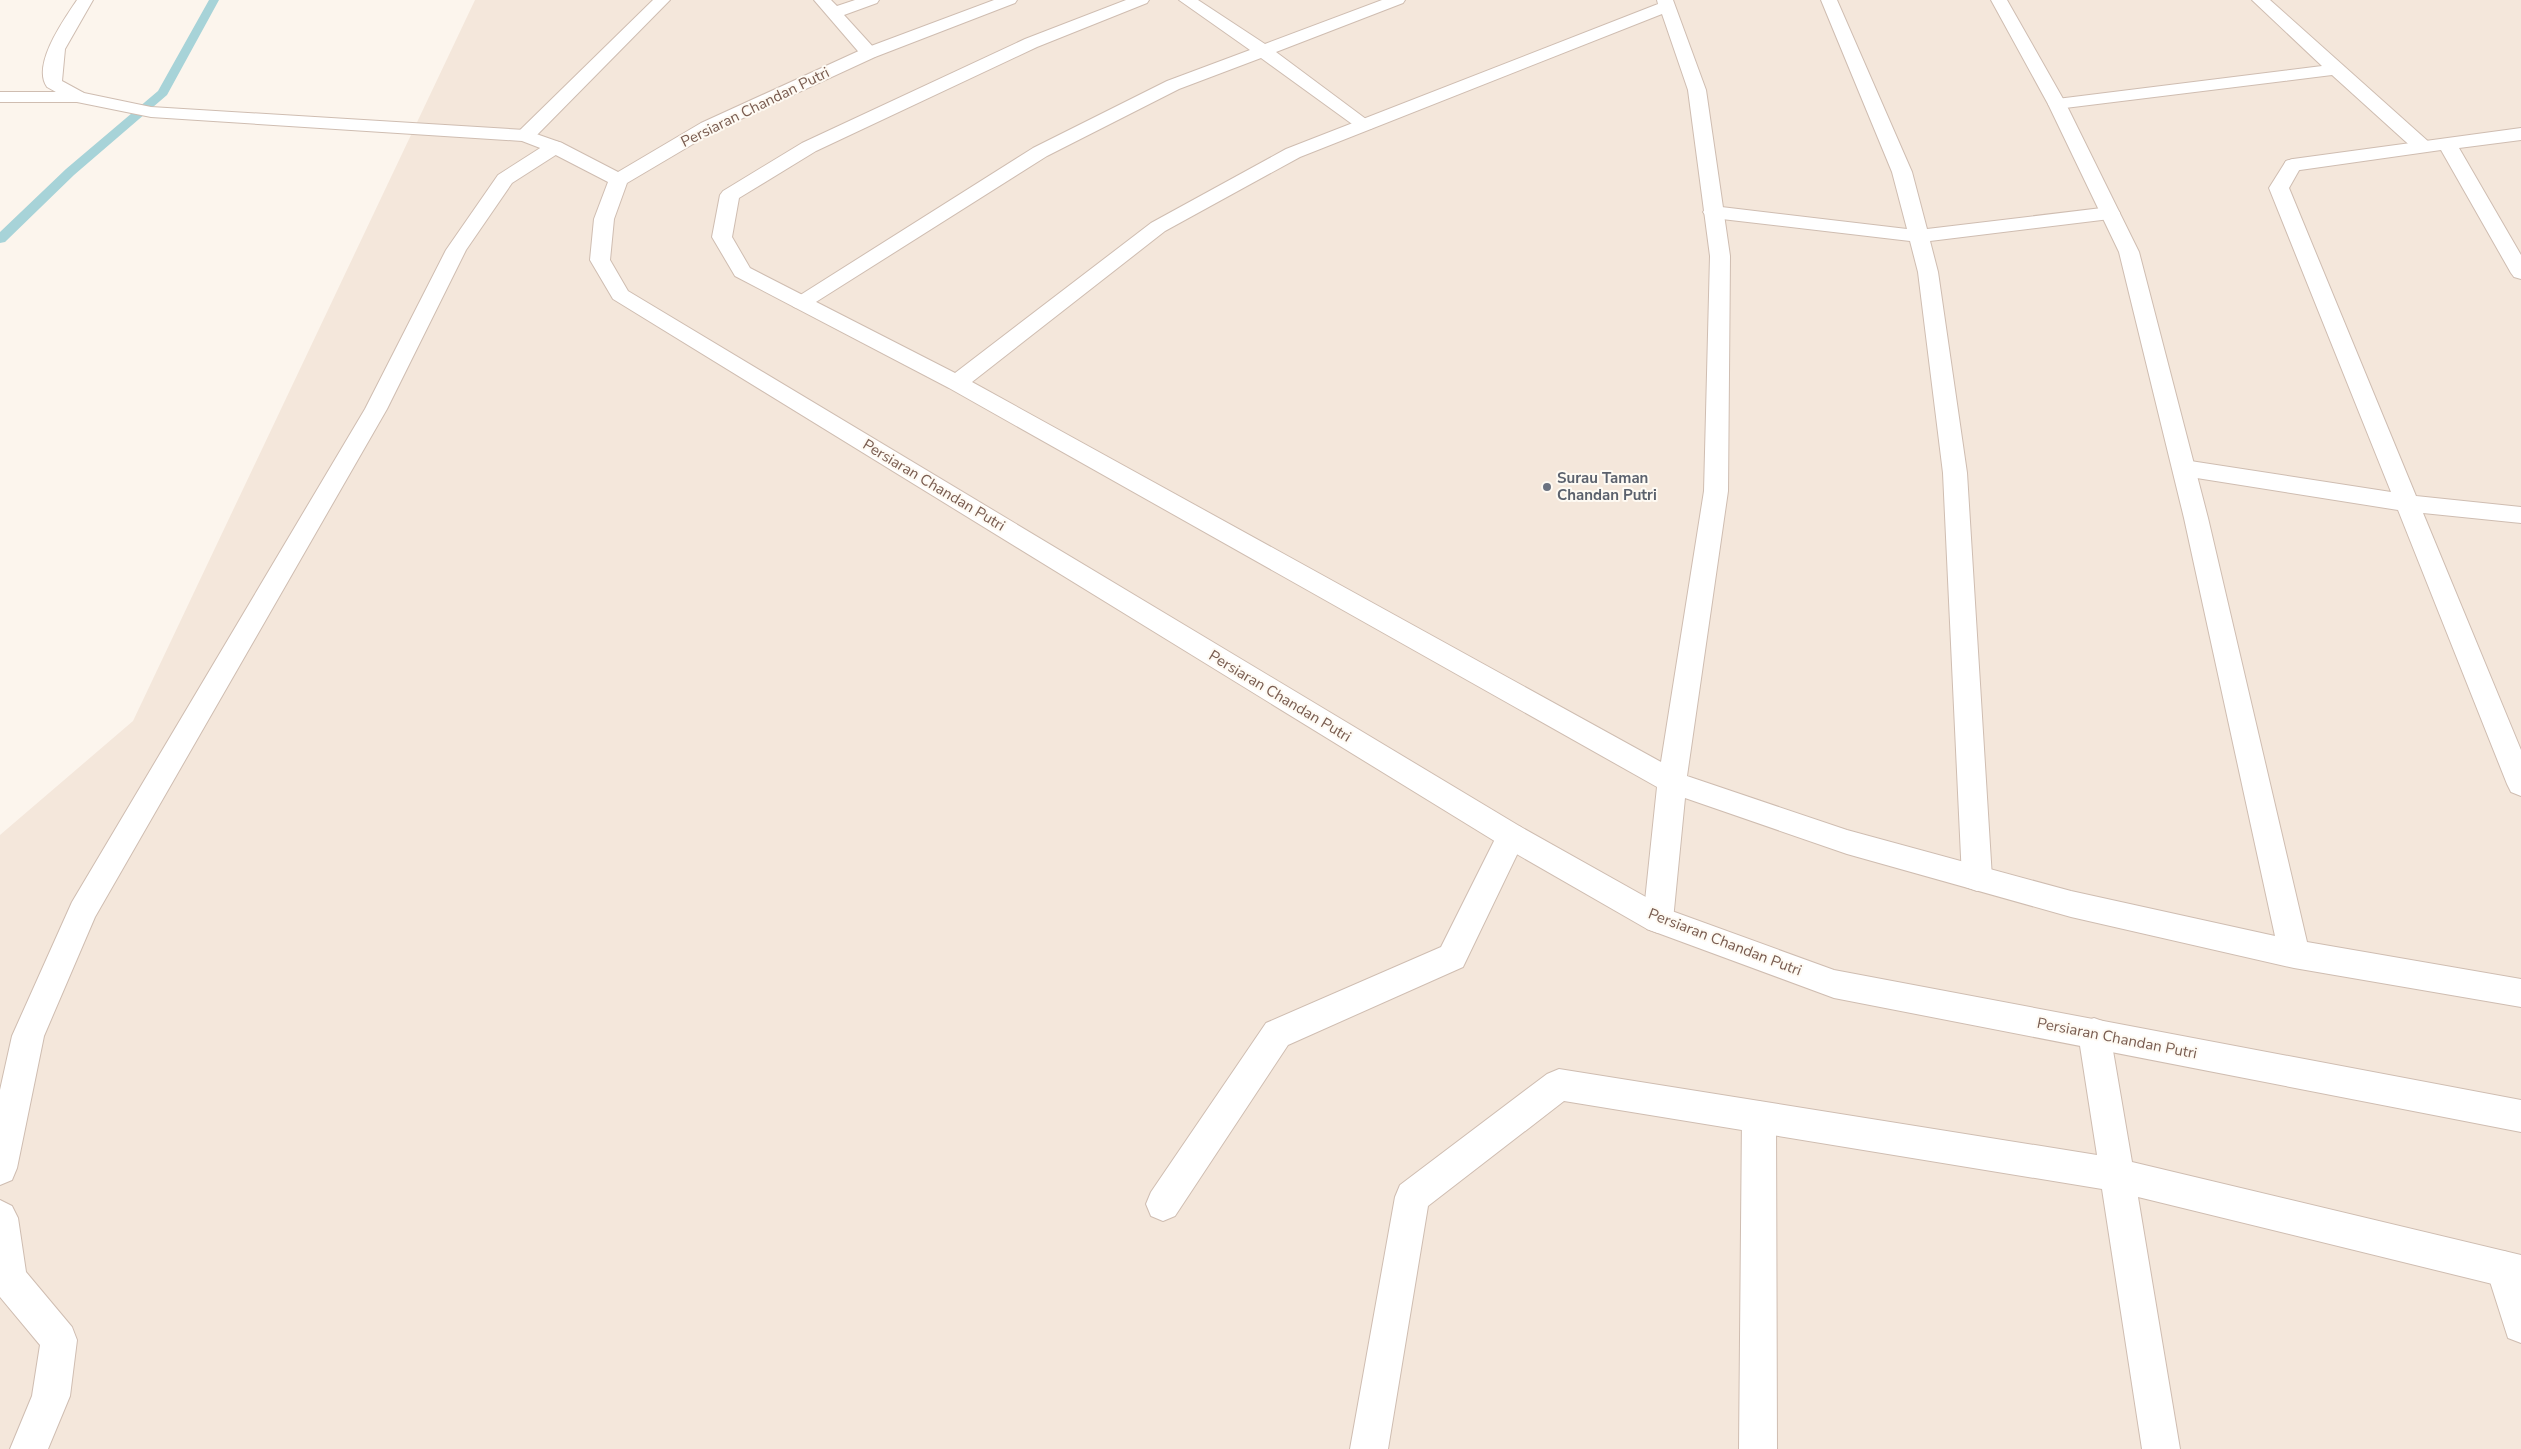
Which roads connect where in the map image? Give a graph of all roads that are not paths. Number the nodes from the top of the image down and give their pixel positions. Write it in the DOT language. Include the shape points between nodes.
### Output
graph roads {
  1 [pos="85,0"];
  2 [pos="662,0"];
  3 [pos="822,0"];
  4 [pos="871,0"];
  5 [pos="1009,0"];
  6 [pos="1141,0"];
  7 [pos="1187,0"];
  8 [pos="1397,0"];
  9 [pos="1829,0"];
  10 [pos="2000,0"];
  11 [pos="2260,0"];
  12 [pos="1667,3"];
  13 [pos="834,13"];
  14 [pos="1263,51"];
  15 [pos="869,52"];
  16 [pos="2336,69"];
  17 [pos="78,97"];
  18 [pos="0,98"];
  19 [pos="2057,104"];
  20 [pos="1365,125"];
  21 [pos="2521,134"];
  22 [pos="525,136"];
  23 [pos="2447,144"];
  24 [pos="555,147"];
  25 [pos="2423,147"];
  26 [pos="618,180"];
  27 [pos="1713,212"];
  28 [pos="2110,213"];
  29 [pos="1918,236"];
  30 [pos="2521,273"];
  31 [pos="800,302"];
  32 [pos="957,383"];
  33 [pos="2184,468"];
  34 [pos="2406,503"];
  35 [pos="2521,515"];
  36 [pos="1672,782"];
  37 [pos="2521,784"];
  38 [pos="1511,836"];
  39 [pos="1977,878"];
  40 [pos="1658,920"];
  41 [pos="2294,954"];
  42 [pos="2521,993"];
  43 [pos="2094,1033"];
  44 [pos="2521,1116"];
  45 [pos="1759,1117"];
  46 [pos="0,1168"];
  47 [pos="2117,1176"];
  48 [pos="1163,1204"];
  49 [pos="0,1218"];
  50 [pos="2512,1271"];
  51 [pos="2521,1325"];
  52 [pos="29,1449"];
  53 [pos="1369,1449"];
  54 [pos="1758,1449"];
  55 [pos="2161,1449"];
  1 -- 17 [label="street" via="59,42 51,68 53,83"];
  2 -- 22 [label="street"];
  3 -- 13 [label="street"];
  4 -- 13 [label="street"];
  5 -- 15 [label="street, Persiaran Chandan Putri"];
  6 -- 31 [label="street" via="1031,43 809,147 730,195 722,237 742,272"];
  7 -- 14 [label="street"];
  8 -- 14 [label="street"];
  9 -- 29 [label="street" via="1902,172"];
  10 -- 19 [label="street"];
  11 -- 16 [label="street"];
  12 -- 20 [label="street"];
  12 -- 27 [label="street" via="1697,90"];
  13 -- 15 [label="street"];
  14 -- 20 [label="street"];
  14 -- 31 [label="street" via="1173,85 1040,152"];
  15 -- 26 [label="street, Persiaran Chandan Putri" via="708,127"];
  16 -- 19 [label="street"];
  16 -- 25 [label="street"];
  17 -- 18 [label="street"];
  17 -- 22 [label="street" via="151,112"];
  19 -- 28 [label="street"];
  20 -- 32 [label="street" via="1294,153 1158,227"];
  21 -- 23 [label="street"];
  22 -- 24 [label="street"];
  23 -- 25 [label="street"];
  23 -- 30 [label="street"];
  24 -- 26 [label="street"];
  24 -- 46 [label="street" via="505,179 456,250 376,409 82,912 28,1036"];
  25 -- 34 [label="street" via="2293,165 2279,188"];
  26 -- 38 [label="street, Persiaran Chandan Putri" via="604,219 600,260 620,295"];
  27 -- 29 [label="street"];
  27 -- 36 [label="street" via="1720,256 1716,491"];
  28 -- 29 [label="street"];
  28 -- 33 [label="street" via="2129,252"];
  29 -- 39 [label="street" via="1928,272 1955,473"];
  31 -- 32 [label="street"];
  32 -- 36 [label="street"];
  33 -- 34 [label="street"];
  33 -- 41 [label="street"];
  34 -- 35 [label="street"];
  34 -- 37 [label="street"];
  36 -- 39 [label="street" via="1847,842"];
  36 -- 40 [label="street"];
  38 -- 40 [label="street, Persiaran Chandan Putri"];
  38 -- 48 [label="street" via="1452,958 1277,1034"];
  39 -- 41 [label="street" via="2071,904"];
  40 -- 43 [label="street, Persiaran Chandan Putri" via="1834,984"];
  41 -- 42 [label="street"];
  43 -- 44 [label="street, Persiaran Chandan Putri"];
  43 -- 47 [label="street"];
  45 -- 47 [label="street"];
  45 -- 53 [label="street" via="1559,1085 1412,1197"];
  45 -- 54 [label="street"];
  47 -- 50 [label="street"];
  47 -- 55 [label="street"];
  49 -- 52 [label="street" via="9,1280 59,1340 51,1396"];
  50 -- 51 [label="street"];
}
